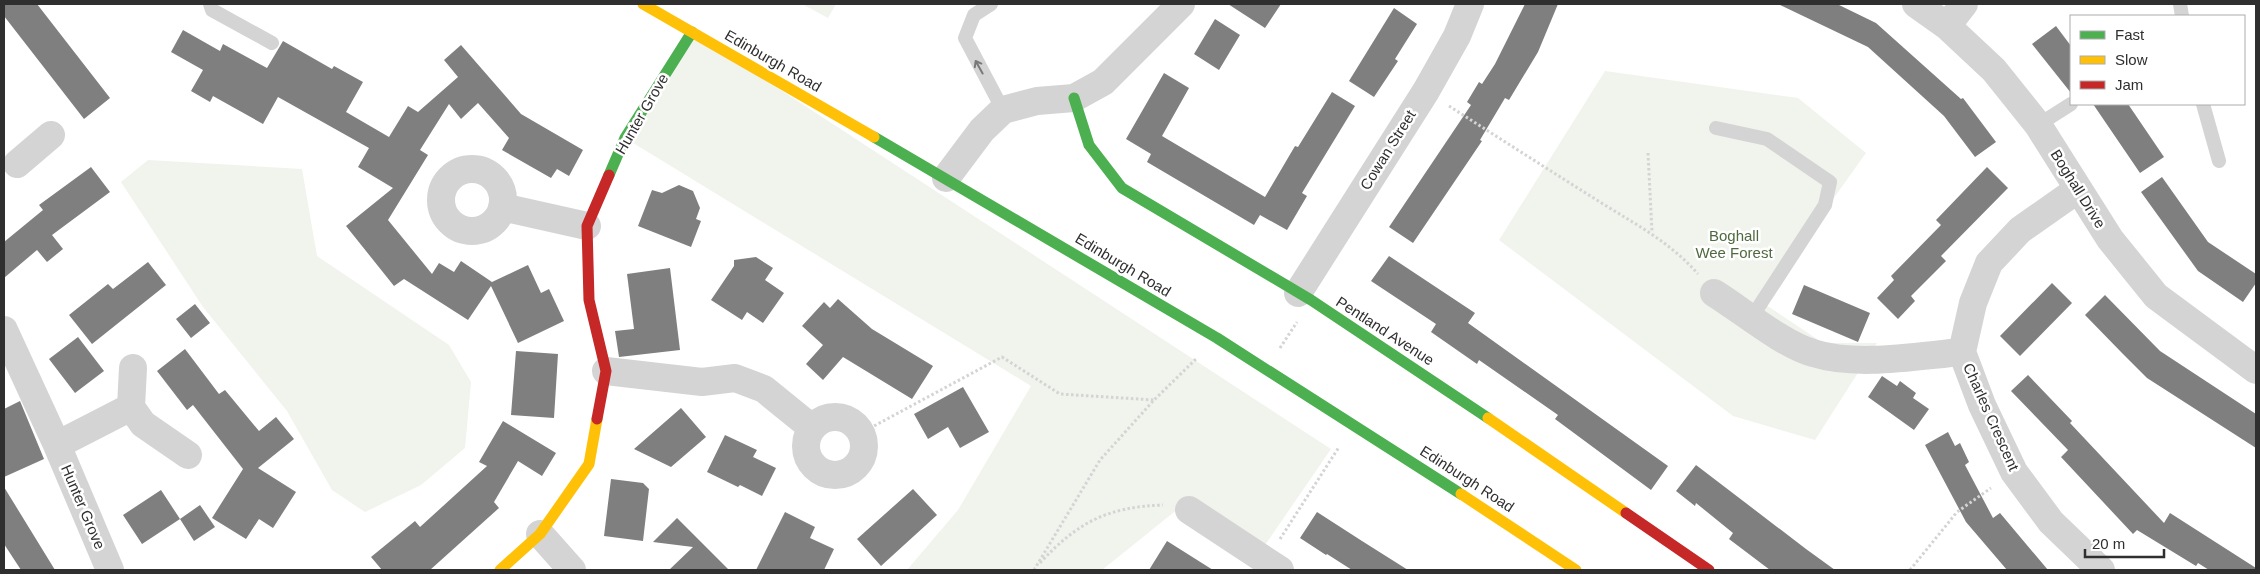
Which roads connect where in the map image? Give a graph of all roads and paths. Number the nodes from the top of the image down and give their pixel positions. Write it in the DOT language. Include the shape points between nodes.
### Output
graph roads {
  1 [pos="210,4"];
  2 [pos="643,4"];
  3 [pos="991,4"];
  4 [pos="1181,4"];
  5 [pos="1470,4"];
  6 [pos="1916,4"];
  7 [pos="1964,4"];
  8 [pos="1947,26"];
  9 [pos="692,32"];
  10 [pos="272,43"];
  11 [pos="1426,91"];
  12 [pos="1074,98"];
  13 [pos="2070,105"];
  14 [pos="2203,105"];
  15 [pos="1003,110"];
  16 [pos="2038,125"];
  17 [pos="1716,128"];
  18 [pos="51,134"];
  19 [pos="1648,153"];
  20 [pos="2219,161"];
  21 [pos="8,163"];
  22 [pos="946,178"];
  23 [pos="2078,190"];
  24 [pos="502,207"];
  25 [pos="587,226"];
  26 [pos="1652,232"];
  27 [pos="1714,293"];
  28 [pos="1305,296"];
  29 [pos="1752,318"];
  30 [pos="5,338"];
  31 [pos="1217,338"];
  32 [pos="1962,352"];
  33 [pos="2253,363"];
  34 [pos="133,368"];
  35 [pos="1266,368"];
  36 [pos="606,371"];
  37 [pos="1154,400"];
  38 [pos="130,407"];
  39 [pos="1355,424"];
  40 [pos="812,428"];
  41 [pos="861,433"];
  42 [pos="57,445"];
  43 [pos="188,455"];
  44 [pos="2014,472"];
  45 [pos="1189,510"];
  46 [pos="540,534"];
  47 [pos="1273,567"];
  48 [pos="1034,569"];
  49 [pos="110,570"];
  50 [pos="500,570"];
  51 [pos="572,570"];
  52 [pos="1576,570"];
  53 [pos="1709,570"];
  54 [pos="1910,570"];
  55 [pos="2101,570"];
  1 -- 10 [label="lane" via="212,10"];
  2 -- 9 [label="street, Edinburgh Road"];
  15 -- 3 [label="lane, one-way" via="965,38 974,15"];
  4 -- 12 [label="street" via="1104,82"];
  5 -- 11 [label="street, Cowan Street" via="1457,36"];
  6 -- 8 [label="street, Boghall Drive"];
  7 -- 8 [label="street"];
  8 -- 16 [label="street, Boghall Drive" via="1994,70"];
  9 -- 22 [label="street, Edinburgh Road"];
  9 -- 25 [label="street, Hunter Grove" via="624,138"];
  11 -- 26 [label="path"];
  11 -- 28 [label="street, Cowan Street"];
  12 -- 15 [label="street" via="1037,101"];
  12 -- 28 [label="street, Pentland Avenue" via="1089,145 1122,188"];
  13 -- 16 [label="lane"];
  14 -- 20 [label="lane"];
  15 -- 22 [label="street" via="982,130"];
  16 -- 23 [label="street, Boghall Drive"];
  17 -- 29 [label="lane" via="1767,138 1830,182 1825,205"];
  18 -- 21 [label="street"];
  19 -- 26 [label="path"];
  22 -- 31 [label="street, Edinburgh Road"];
  23 -- 32 [label="street, Charles Crescent" via="2020,230 1989,263 1973,303"];
  23 -- 33 [label="street, Boghall Drive" via="2110,239 2156,296"];
  24 -- 25 [label="street"];
  25 -- 36 [label="street, Hunter Grove" via="589,300"];
  26 -- 27 [label="path" via="1687,261"];
  27 -- 29 [label="street, Charles Crescent"];
  28 -- 35 [label="path"];
  28 -- 53 [label="street, Pentland Avenue" via="1510,432"];
  29 -- 32 [label="street, Charles Crescent" via="1785,341 1811,353 1838,359"];
  30 -- 42 [label="street, Hunter Grove"];
  31 -- 35 [label="street, Edinburgh Road"];
  31 -- 37 [label="path"];
  32 -- 44 [label="street, Charles Crescent" via="1982,405"];
  34 -- 38 [label="street"];
  35 -- 39 [label="street, Edinburgh Road"];
  36 -- 40 [label="street" via="702,382 736,378 764,389"];
  36 -- 46 [label="street, Hunter Grove" via="588,464"];
  37 -- 41 [label="path" via="1060,394 1002,357"];
  37 -- 48 [label="path" via="1100,460"];
  38 -- 42 [label="street"];
  38 -- 43 [label="street" via="144,424"];
  39 -- 47 [label="path"];
  39 -- 52 [label="street, Edinburgh Road"];
  40 -- 41 [label="street" via="828,418 837,417 855,425"];
  40 -- 41 [label="street" via="806,446 807,455 818,469 836,474 845,472 859,461 863,443"];
  42 -- 49 [label="street, Hunter Grove"];
  44 -- 54 [label="path" via="1957,512"];
  44 -- 55 [label="street, Charles Crescent" via="2051,522"];
  45 -- 47 [label="street"];
  45 -- 48 [label="path" via="1168,504 1143,506 1095,518 1071,532"];
  46 -- 50 [label="street, Hunter Grove"];
  46 -- 51 [label="street"];
}
